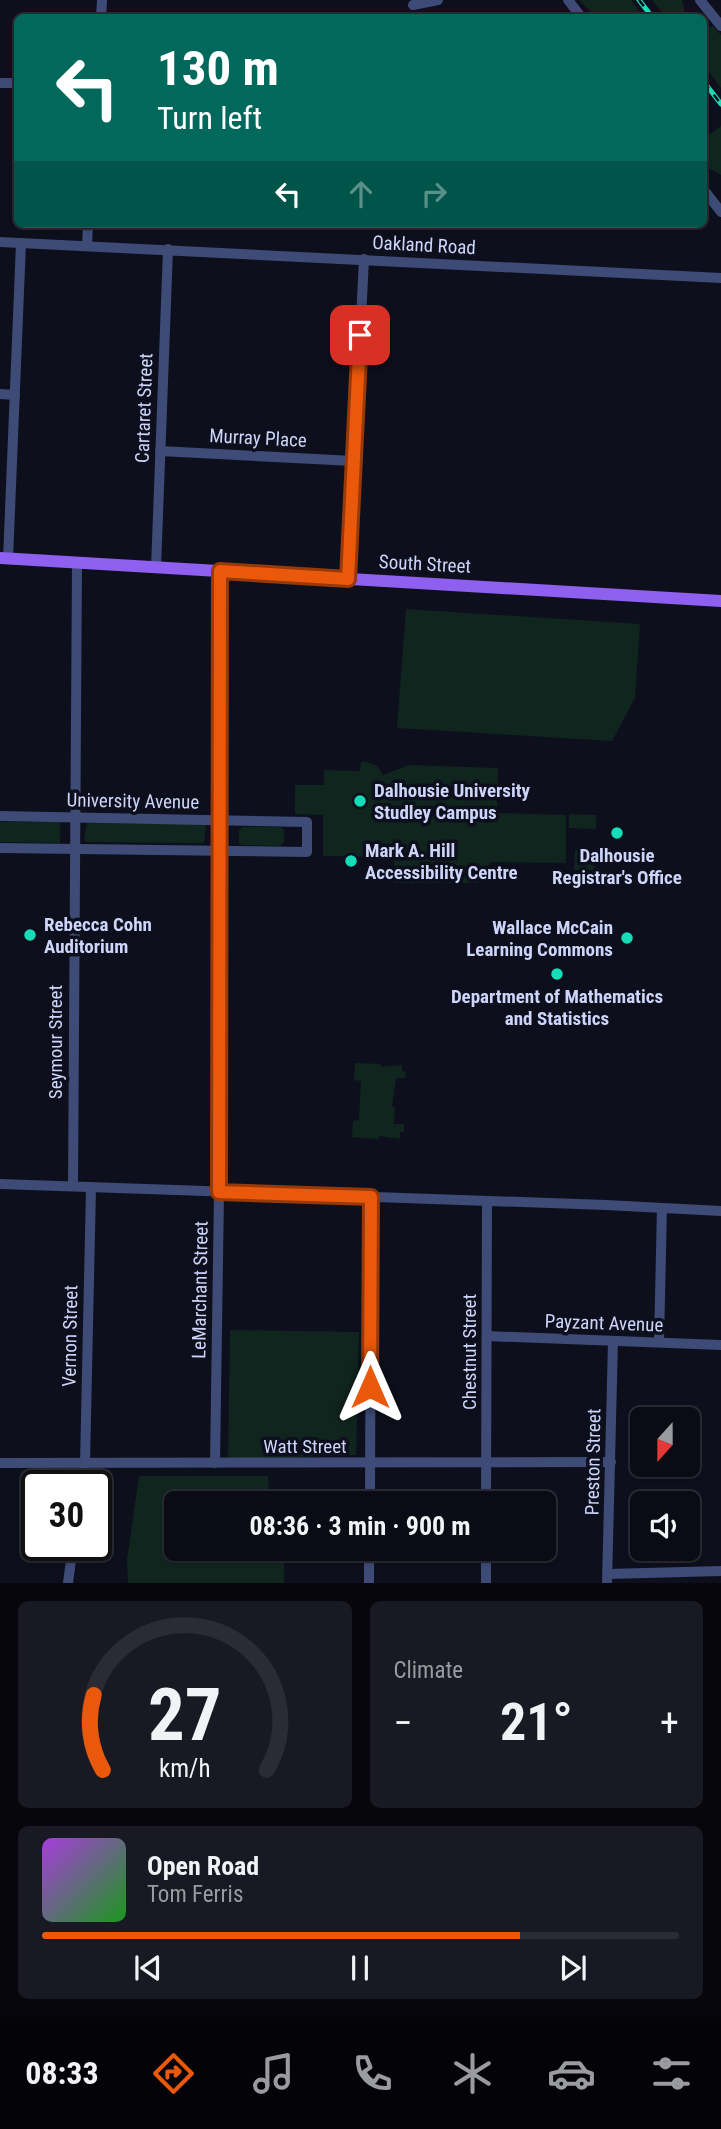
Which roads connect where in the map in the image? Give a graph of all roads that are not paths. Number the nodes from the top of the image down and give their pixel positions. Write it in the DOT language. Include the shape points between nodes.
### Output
graph roads {
  1 [pos="438,0"];
  2 [pos="568,0"];
  3 [pos="700,0"];
  4 [pos="413,5"];
  5 [pos="579,14"];
  6 [pos="721,26"];
  7 [pos="707,194"];
  8 [pos="721,212"];
  9 [pos="88,228"];
  10 [pos="0,242"];
  11 [pos="21,243"];
  12 [pos="87,246"];
  13 [pos="168,249"];
  14 [pos="364,259"];
  15 [pos="721,278"];
  16 [pos="0,394"];
  17 [pos="15,395"];
  18 [pos="160,451"];
  19 [pos="353,461"];
  20 [pos="4,559"];
  21 [pos="77,563"];
  22 [pos="156,568"];
  23 [pos="220,571"];
  24 [pos="348,579"];
  25 [pos="721,601"];
  26 [pos="0,816"];
  27 [pos="74,817"];
  28 [pos="220,820"];
  29 [pos="0,848"];
  30 [pos="74,849"];
  31 [pos="220,852"];
  32 [pos="0,1184"];
  33 [pos="73,1186"];
  34 [pos="91,1187"];
  35 [pos="219,1192"];
  36 [pos="371,1197"];
  37 [pos="487,1202"];
  38 [pos="662,1208"];
  39 [pos="721,1211"];
  40 [pos="487,1336"];
  41 [pos="612,1341"];
  42 [pos="659,1342"];
  43 [pos="721,1345"];
  44 [pos="486,1462"];
  45 [pos="611,1462"];
  46 [pos="0,1463"];
  47 [pos="215,1463"];
  48 [pos="370,1463"];
  49 [pos="85,1464"];
  50 [pos="84,1470"];
  51 [pos="370,1491"];
  52 [pos="486,1491"];
  53 [pos="71,1561"];
  54 [pos="369,1561"];
  55 [pos="486,1561"];
  56 [pos="721,1572"];
  57 [pos="607,1578"];
  58 [pos="68,1583"];
  59 [pos="369,1583"];
  60 [pos="486,1583"];
  1 -- 4 [label="street"];
  2 -- 5 [label="street"];
  3 -- 6 [label="street"];
  7 -- 8 [label="street"];
  9 -- 12 [label="street"];
  10 -- 11 [label="street, Oakland Road"];
  11 -- 12 [label="street, Oakland Road"];
  11 -- 17 [label="street"];
  12 -- 13 [label="street, Oakland Road"];
  13 -- 14 [label="street, Oakland Road"];
  13 -- 18 [label="street, Cartaret Street"];
  14 -- 15 [label="street, Oakland Road"];
  14 -- 19 [label="street"];
  16 -- 17 [label="street"];
  17 -- 20 [label="street"];
  18 -- 19 [label="street, Murray Place"];
  18 -- 22 [label="street, Cartaret Street"];
  19 -- 24 [label="street"];
  20 -- 21 [label="main road, South Street"];
  21 -- 22 [label="main road, South Street"];
  21 -- 27 [label="street, Seymour Street"];
  22 -- 23 [label="main road, South Street"];
  23 -- 24 [label="main road, South Street"];
  23 -- 28 [label="street, LeMarchant Street"];
  24 -- 25 [label="main road, South Street"];
  26 -- 27 [label="street, University Avenue"];
  27 -- 28 [label="street, University Avenue"];
  27 -- 30 [label="street, Seymour Street"];
  28 -- 31 [label="street, LeMarchant Street"];
  28 -- 31 [label="street, University Avenue" via="307,822 307,852"];
  29 -- 30 [label="street, University Avenue"];
  30 -- 31 [label="street, University Avenue"];
  30 -- 33 [label="street, Seymour Street"];
  31 -- 35 [label="street, LeMarchant Street"];
  32 -- 33 [label="street"];
  33 -- 34 [label="street"];
  34 -- 35 [label="street"];
  34 -- 49 [label="street, Vernon Street"];
  35 -- 36 [label="street"];
  35 -- 47 [label="street, LeMarchant Street"];
  36 -- 37 [label="street"];
  36 -- 48 [label="street"];
  37 -- 38 [label="street"];
  37 -- 40 [label="street, Chestnut Street"];
  38 -- 39 [label="street"];
  38 -- 42 [label="street"];
  40 -- 41 [label="street, Payzant Avenue"];
  40 -- 44 [label="street, Chestnut Street"];
  41 -- 42 [label="street, Payzant Avenue"];
  41 -- 45 [label="street, Preston Street"];
  42 -- 43 [label="street, Payzant Avenue"];
  44 -- 45 [label="street, Watt Street"];
  44 -- 48 [label="street, Watt Street"];
  44 -- 52 [label="street, Chestnut Street"];
  45 -- 57 [label="street, Preston Street"];
  46 -- 49 [label="street, Watt Street"];
  47 -- 48 [label="street, Watt Street"];
  47 -- 49 [label="street, Watt Street"];
  48 -- 51 [label="street"];
  49 -- 50 [label="street, Vernon Street"];
  53 -- 58 [label="street"];
  54 -- 59 [label="street"];
  55 -- 60 [label="street"];
  56 -- 57 [label="street"];
}
